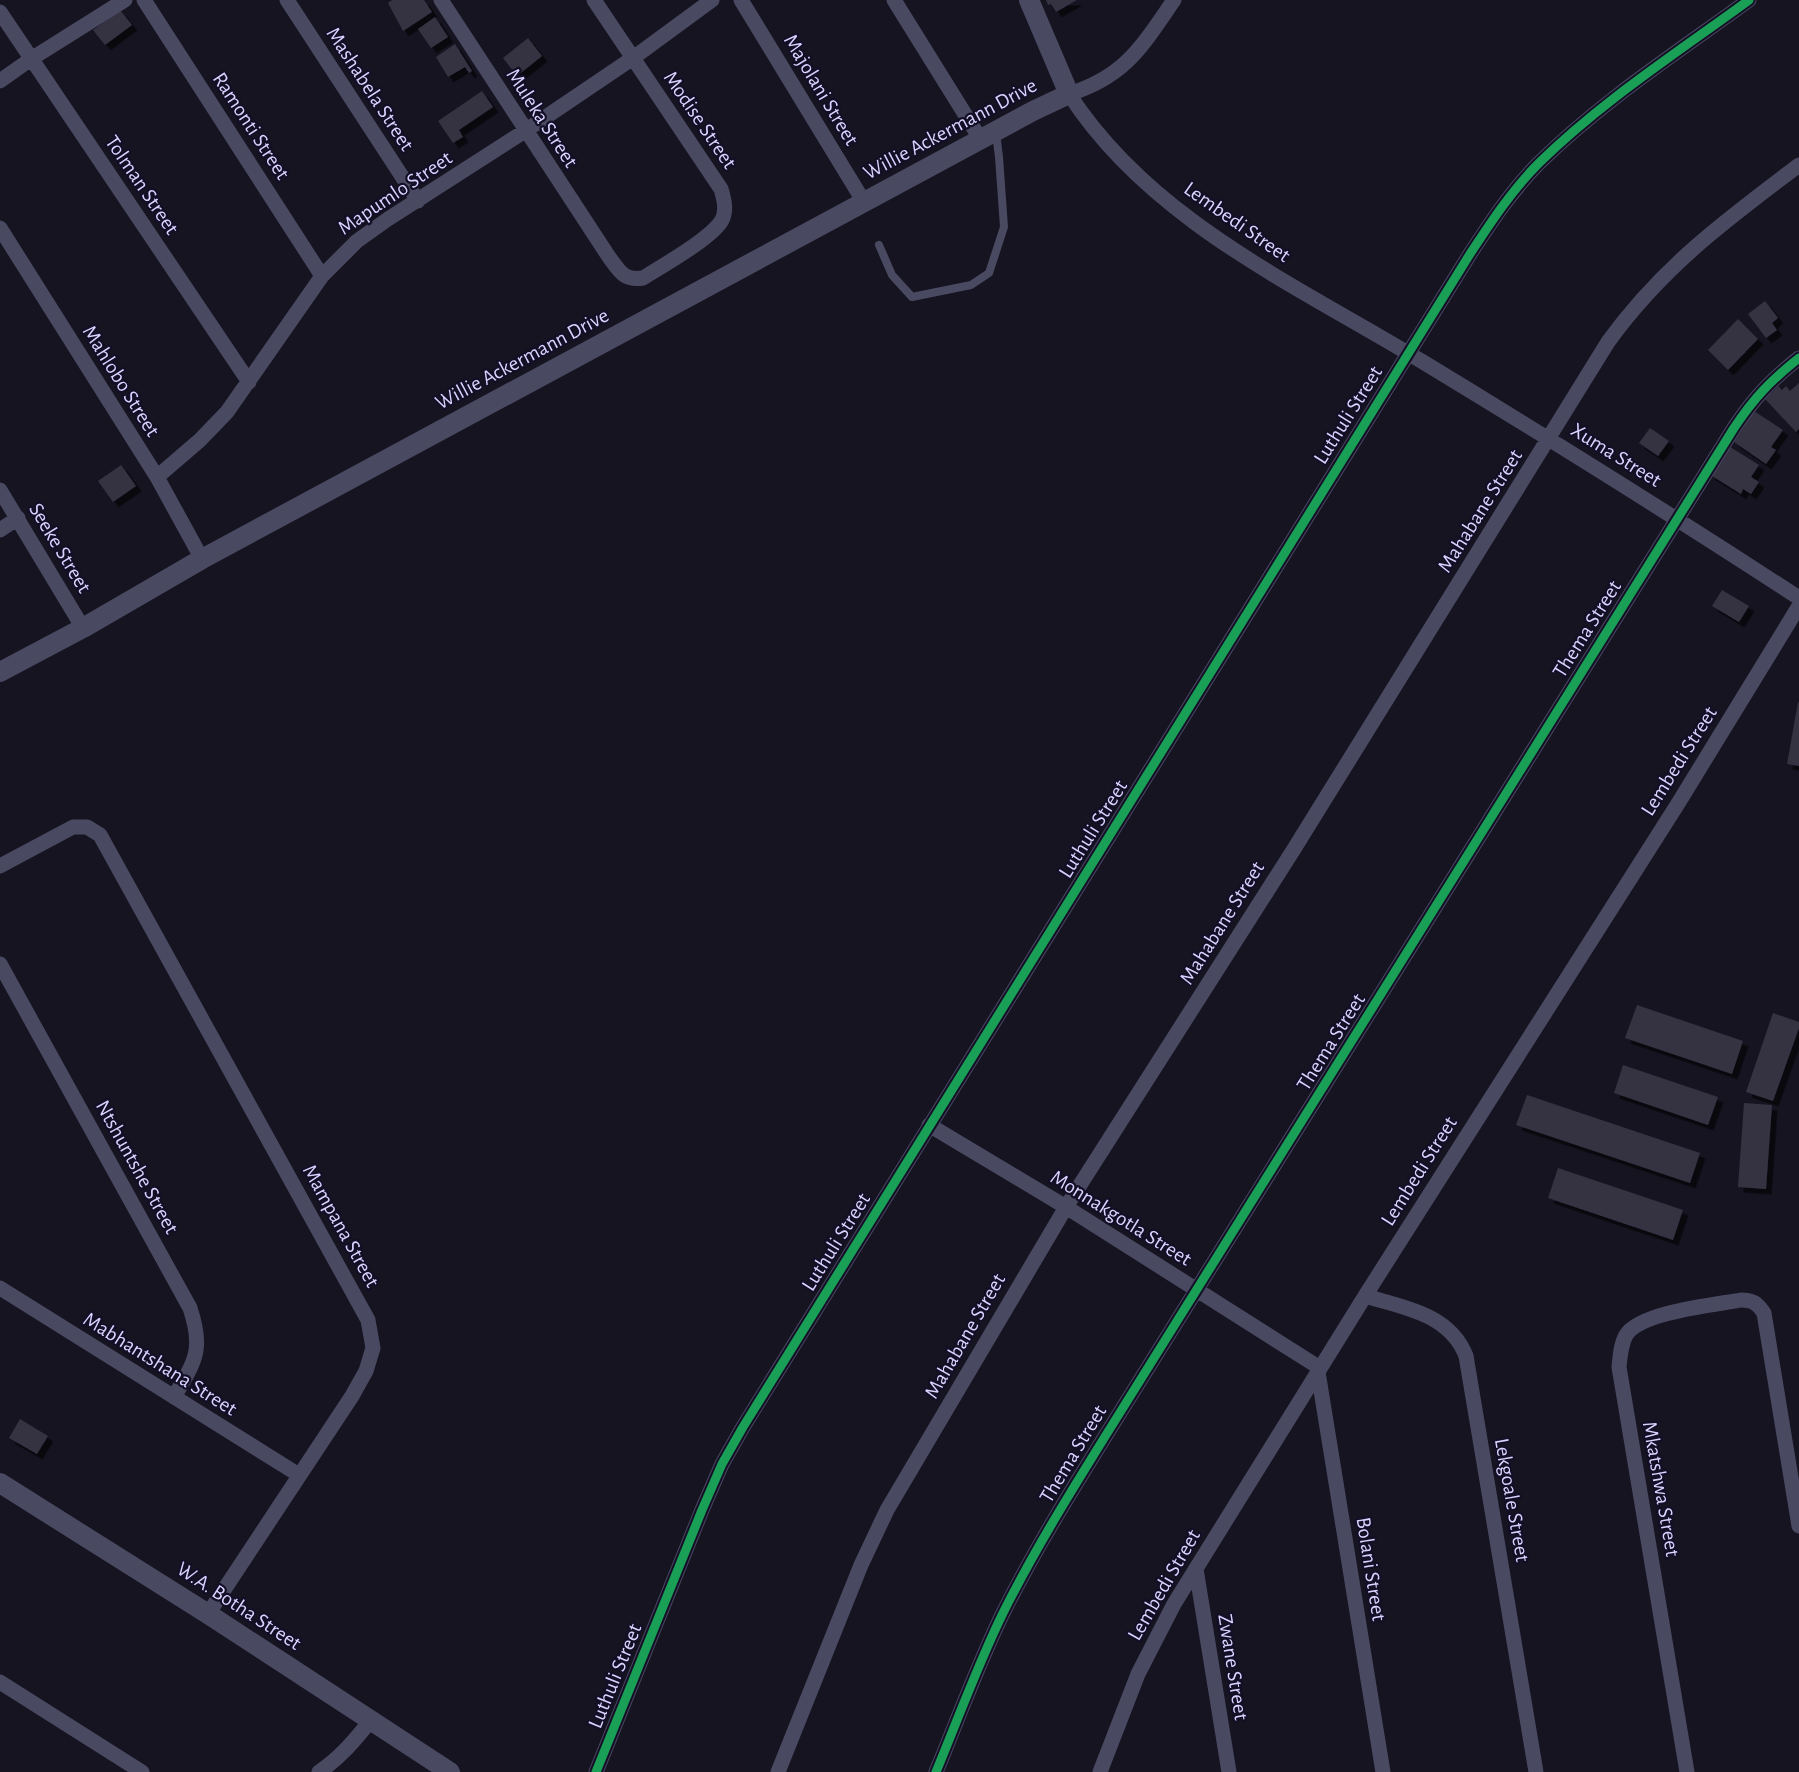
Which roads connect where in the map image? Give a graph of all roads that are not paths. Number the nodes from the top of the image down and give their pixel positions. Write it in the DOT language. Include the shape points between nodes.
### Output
graph roads {
  1 [pos="125,0"];
  2 [pos="144,0"];
  3 [pos="287,0"];
  4 [pos="441,0"];
  5 [pos="594,0"];
  6 [pos="712,0"];
  7 [pos="741,0"];
  8 [pos="894,0"];
  9 [pos="1029,0"];
  10 [pos="1174,0"];
  11 [pos="1749,0"];
  12 [pos="0,12"];
  13 [pos="633,58"];
  14 [pos="31,59"];
  15 [pos="0,81"];
  16 [pos="1069,94"];
  17 [pos="525,131"];
  18 [pos="988,136"];
  19 [pos="1799,165"];
  20 [pos="418,201"];
  21 [pos="864,202"];
  22 [pos="0,228"];
  23 [pos="879,245"];
  24 [pos="609,257"];
  25 [pos="322,276"];
  26 [pos="1408,353"];
  27 [pos="1799,358"];
  28 [pos="249,382"];
  29 [pos="1550,439"];
  30 [pos="157,477"];
  31 [pos="0,490"];
  32 [pos="18,518"];
  33 [pos="1677,518"];
  34 [pos="0,530"];
  35 [pos="202,559"];
  36 [pos="1799,598"];
  37 [pos="1799,606"];
  38 [pos="83,628"];
  39 [pos="0,672"];
  40 [pos="0,866"];
  41 [pos="0,964"];
  42 [pos="929,1125"];
  43 [pos="1066,1207"];
  44 [pos="0,1278"];
  45 [pos="4,1290"];
  46 [pos="1197,1291"];
  47 [pos="1365,1296"];
  48 [pos="1319,1370"];
  49 [pos="174,1397"];
  50 [pos="299,1474"];
  51 [pos="0,1483"];
  52 [pos="1799,1526"];
  53 [pos="1196,1569"];
  54 [pos="208,1614"];
  55 [pos="0,1682"];
  56 [pos="370,1720"];
  57 [pos="142,1772"];
  58 [pos="319,1772"];
  59 [pos="450,1772"];
  60 [pos="596,1772"];
  61 [pos="778,1772"];
  62 [pos="936,1772"];
  63 [pos="1100,1772"];
  64 [pos="1229,1772"];
  65 [pos="1383,1772"];
  66 [pos="1536,1772"];
  67 [pos="1687,1772"];
  1 -- 14 [label="street"];
  2 -- 25 [label="street, Ramonti Street"];
  3 -- 20 [label="street, Mashabela Street"];
  4 -- 17 [label="street, Muleka Street"];
  5 -- 13 [label="street, Modise Street"];
  6 -- 13 [label="street, Mapumlo Street"];
  7 -- 21 [label="street, Majolani Street"];
  8 -- 18 [label="street"];
  9 -- 16 [label="street"];
  10 -- 16 [label="street" via="1129,60 1111,76"];
  11 -- 26 [label="street, Luthuli Street" via="1589,117 1538,164 1503,205"];
  12 -- 14 [label="street, Tolman Street"];
  13 -- 17 [label="street, Mapumlo Street"];
  13 -- 24 [label="street, Modise Street" via="721,189 725,201 723,219 712,232 643,278 632,280"];
  14 -- 15 [label="street"];
  14 -- 28 [label="street, Tolman Street"];
  16 -- 18 [label="street, Willie Ackermann Drive"];
  16 -- 26 [label="street, Lembedi Street" via="1133,170 1207,231 1314,300"];
  17 -- 20 [label="street, Mapumlo Street"];
  17 -- 24 [label="street, Muleka Street"];
  18 -- 21 [label="street, Willie Ackermann Drive"];
  18 -- 23 [label="lane" via="999,157 1004,227 989,273 971,285 912,297 892,275"];
  19 -- 29 [label="street, Mahabane Street" via="1684,256 1655,284 1608,342"];
  20 -- 25 [label="street, Mapumlo Street" via="357,241"];
  21 -- 35 [label="street, Willie Ackermann Drive"];
  22 -- 30 [label="street, Mahlobo Street"];
  25 -- 28 [label="street, Mapumlo Street"];
  26 -- 29 [label="street, Xuma Street"];
  26 -- 42 [label="street, Luthuli Street"];
  27 -- 33 [label="street, Thema Street" via="1752,401"];
  28 -- 30 [label="street, Mapumlo Street" via="200,441"];
  29 -- 33 [label="street, Xuma Street"];
  29 -- 43 [label="street, Mahabane Street"];
  30 -- 35 [label="street, Mahlobo Street"];
  31 -- 32 [label="street, Seeke Street"];
  32 -- 34 [label="street"];
  32 -- 38 [label="street, Seeke Street"];
  33 -- 36 [label="street, Xuma Street"];
  33 -- 46 [label="street, Thema Street"];
  35 -- 38 [label="street, Willie Ackermann Drive"];
  37 -- 47 [label="street, Lembedi Street"];
  38 -- 39 [label="street, Willie Ackermann Drive"];
  40 -- 50 [label="street, Mampana Street" via="73,827 87,827 100,835 368,1320 373,1348 366,1371"];
  41 -- 49 [label="street, Ntshuntshe Street" via="190,1308 198,1343 195,1361"];
  42 -- 43 [label="street, Monnakgotla Street"];
  42 -- 60 [label="street, Luthuli Street" via="722,1464"];
  43 -- 46 [label="street, Monnakgotla Street"];
  43 -- 61 [label="street, Mahabane Street" via="887,1510"];
  44 -- 45 [label="street"];
  45 -- 49 [label="street, Mabhantshana Street"];
  46 -- 48 [label="street, Monnakgotla Street"];
  46 -- 62 [label="street, Thema Street" via="1035,1552 981,1660"];
  47 -- 48 [label="street, Lembedi Street"];
  47 -- 66 [label="street, Lekgoale Street" via="1443,1324 1461,1343 1466,1356"];
  48 -- 53 [label="street, Lembedi Street"];
  48 -- 65 [label="street, Bolani Street"];
  49 -- 50 [label="street, Mabhantshana Street"];
  50 -- 54 [label="street, Mampana Street"];
  51 -- 54 [label="street, W.A. Botha Street"];
  52 -- 67 [label="street, Mkatshwa Street" via="1764,1313 1752,1300 1741,1300 1653,1317 1635,1325 1626,1335 1619,1367"];
  53 -- 63 [label="street, Lembedi Street" via="1138,1674"];
  53 -- 64 [label="street, Zwane Street"];
  54 -- 56 [label="street, W.A. Botha Street"];
  55 -- 57 [label="street"];
  56 -- 58 [label="street" via="347,1749"];
  56 -- 59 [label="street, W.A. Botha Street"];
}
